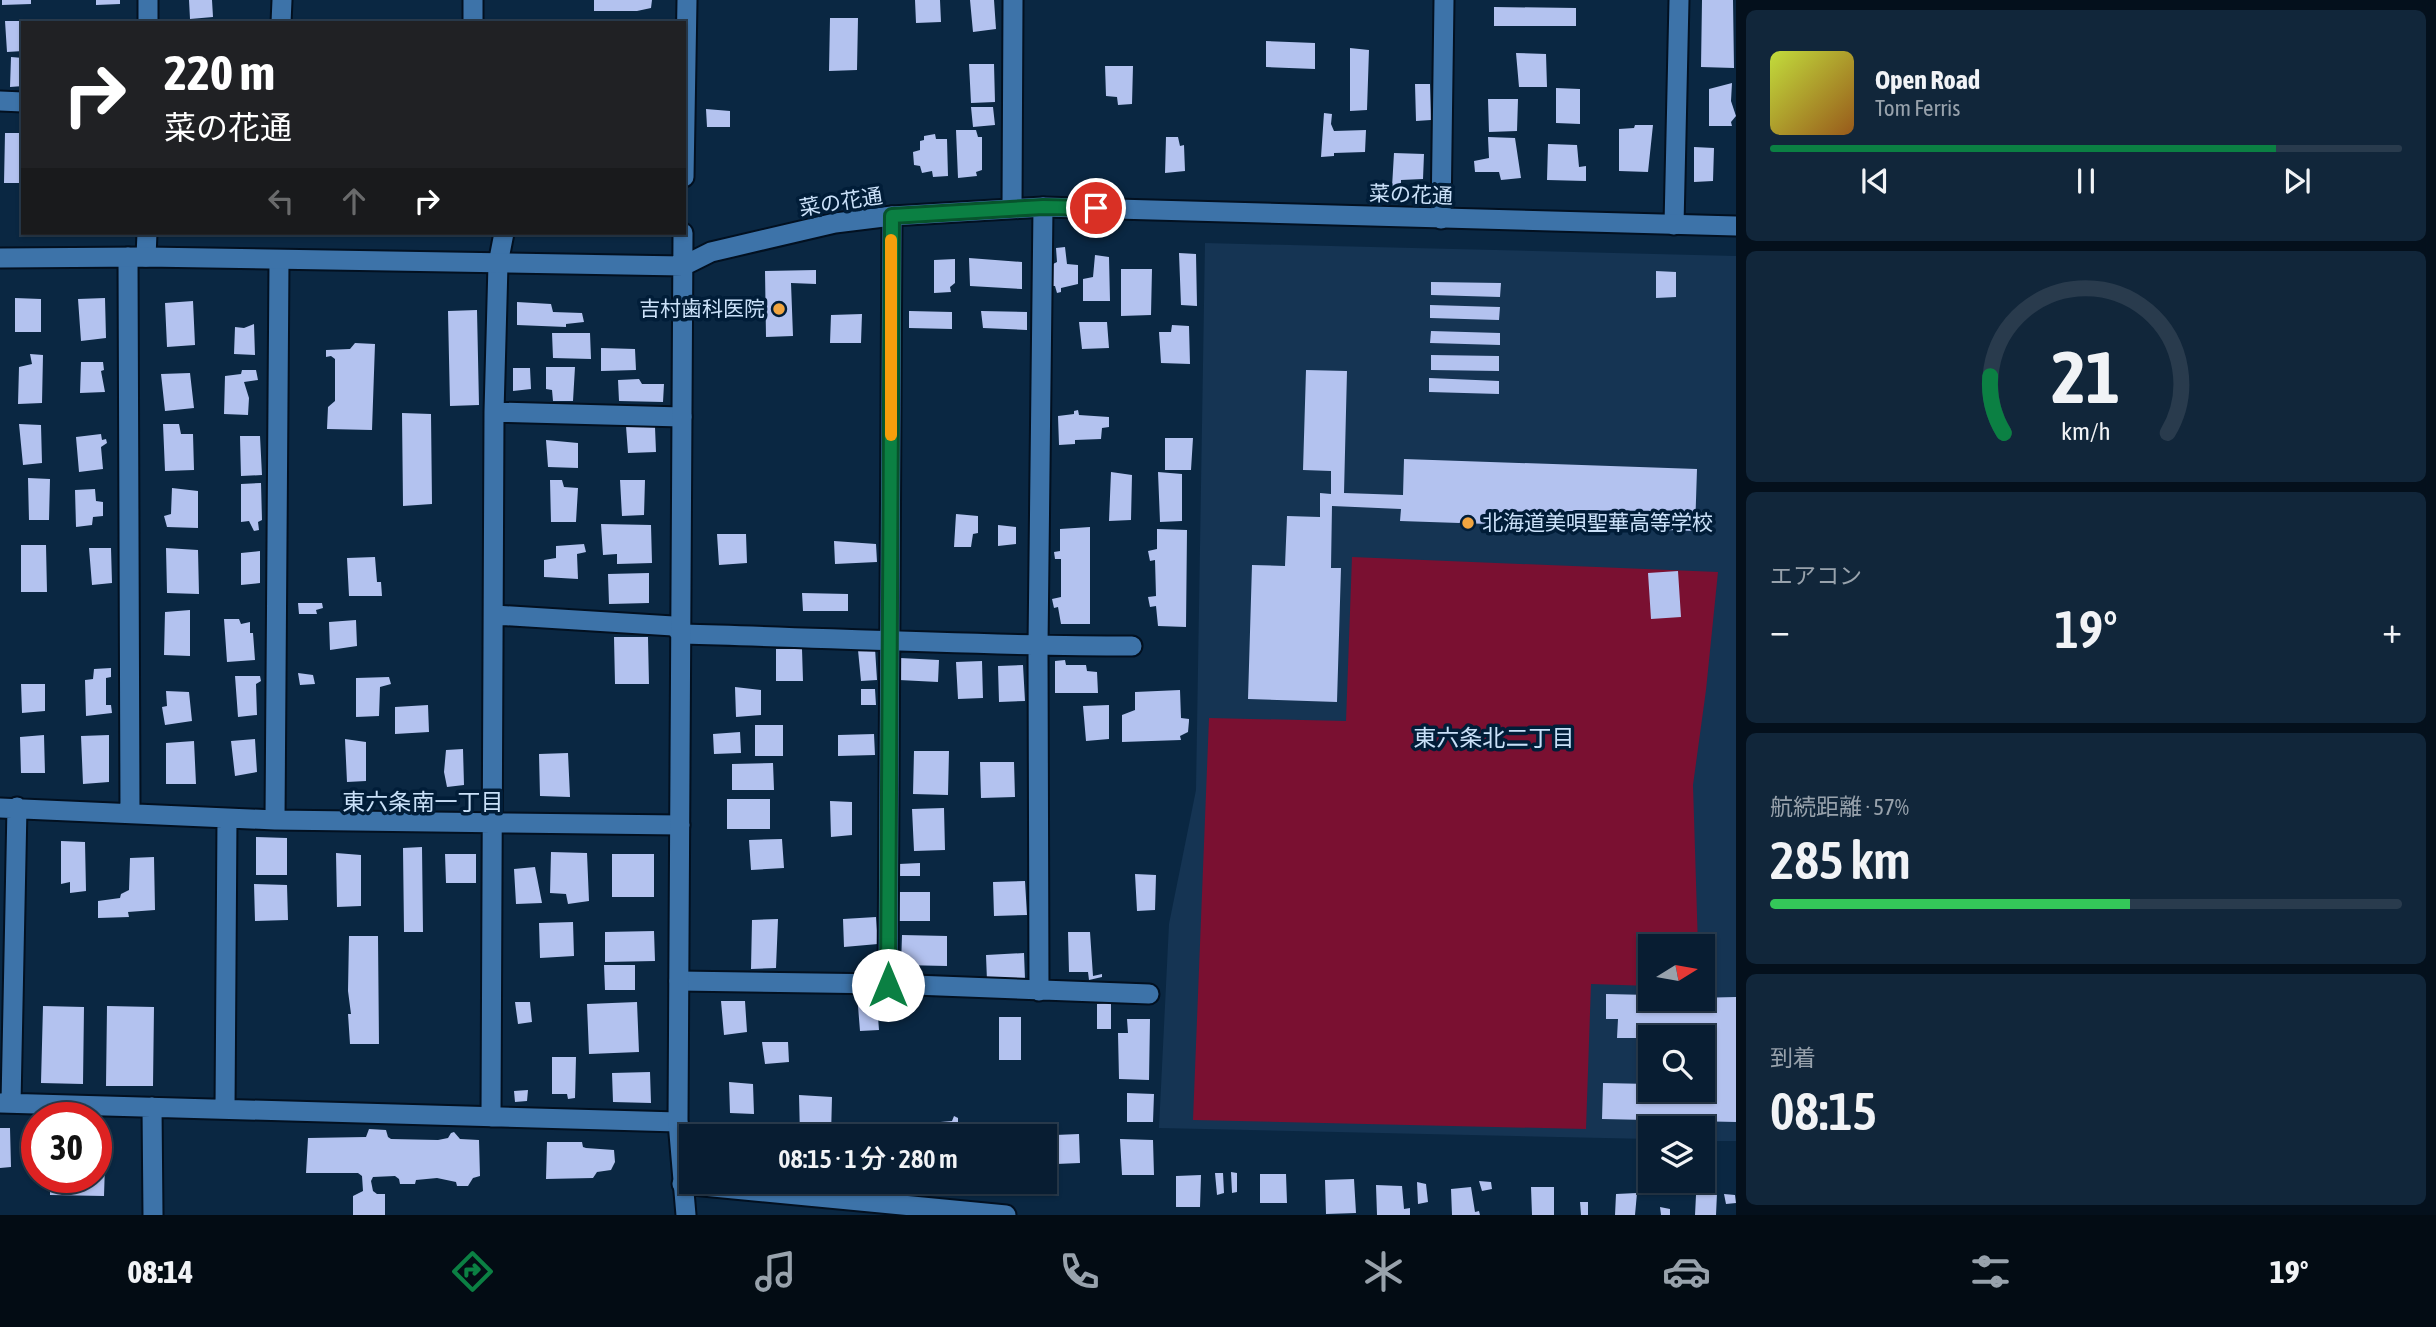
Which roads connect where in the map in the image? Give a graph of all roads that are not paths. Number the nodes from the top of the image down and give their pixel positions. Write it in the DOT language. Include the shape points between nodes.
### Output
graph roads {
  1 [pos="148,0"];
  2 [pos="282,0"];
  3 [pos="473,0"];
  4 [pos="687,0"];
  5 [pos="1013,0"];
  6 [pos="1444,0"];
  7 [pos="1679,0"];
  8 [pos="148,21"];
  9 [pos="281,21"];
  10 [pos="473,21"];
  11 [pos="686,59"];
  12 [pos="0,101"];
  13 [pos="21,102"];
  14 [pos="1043,207"];
  15 [pos="1012,208"];
  16 [pos="892,216"];
  17 [pos="1441,219"];
  18 [pos="1674,225"];
  19 [pos="1736,226"];
  20 [pos="146,235"];
  21 [pos="504,235"];
  22 [pos="683,235"];
  23 [pos="137,257"];
  24 [pos="0,258"];
  25 [pos="279,261"];
  26 [pos="498,264"];
  27 [pos="683,266"];
  28 [pos="494,412"];
  29 [pos="682,417"];
  30 [pos="495,615"];
  31 [pos="683,634"];
  32 [pos="890,639"];
  33 [pos="1038,646"];
  34 [pos="1132,646"];
  35 [pos="9,808"];
  36 [pos="130,813"];
  37 [pos="227,818"];
  38 [pos="275,820"];
  39 [pos="493,823"];
  40 [pos="680,825"];
  41 [pos="679,981"];
  42 [pos="888,985"];
  43 [pos="1039,991"];
  44 [pos="1149,994"];
  45 [pos="6,1103"];
  46 [pos="152,1107"];
  47 [pos="225,1109"];
  48 [pos="491,1116"];
  49 [pos="678,1122"];
  50 [pos="679,1138"];
  51 [pos="683,1194"];
  52 [pos="787,1194"];
  53 [pos="153,1215"];
  54 [pos="685,1215"];
  55 [pos="1006,1215"];
  1 -- 8 [label="street"];
  2 -- 9 [label="street"];
  3 -- 10 [label="street"];
  4 -- 11 [label="street"];
  5 -- 15 [label="street"];
  6 -- 17 [label="street"];
  7 -- 18 [label="street"];
  12 -- 13 [label="street"];
  14 -- 15 [label="street, 菜の花通"];
  14 -- 17 [label="street, 菜の花通"];
  14 -- 33 [label="street"];
  15 -- 16 [label="street, 菜の花通"];
  16 -- 27 [label="street, 菜の花通" via="758,240 711,252"];
  16 -- 32 [label="street"];
  17 -- 18 [label="street, 菜の花通"];
  18 -- 19 [label="street, 菜の花通"];
  20 -- 23 [label="street"];
  21 -- 26 [label="street"];
  22 -- 27 [label="street"];
  23 -- 24 [label="street, 菜の花通"];
  23 -- 25 [label="street, 菜の花通"];
  23 -- 36 [label="street"];
  25 -- 26 [label="street, 菜の花通"];
  25 -- 38 [label="street"];
  26 -- 27 [label="street, 菜の花通"];
  26 -- 28 [label="street"];
  27 -- 29 [label="street"];
  28 -- 29 [label="street"];
  28 -- 30 [label="street"];
  29 -- 31 [label="street"];
  30 -- 31 [label="street" via="673,626"];
  30 -- 39 [label="street"];
  31 -- 32 [label="street"];
  31 -- 40 [label="street"];
  32 -- 33 [label="street"];
  32 -- 42 [label="street"];
  33 -- 34 [label="street"];
  33 -- 43 [label="street"];
  35 -- 36 [label="street"];
  35 -- 45 [label="street"];
  36 -- 37 [label="street"];
  37 -- 38 [label="street"];
  37 -- 47 [label="street"];
  38 -- 39 [label="street"];
  39 -- 40 [label="street"];
  39 -- 48 [label="street"];
  40 -- 41 [label="street"];
  41 -- 42 [label="street"];
  41 -- 49 [label="street"];
  42 -- 43 [label="street"];
  43 -- 44 [label="street"];
  45 -- 46 [label="street"];
  46 -- 47 [label="street"];
  46 -- 53 [label="street"];
  47 -- 48 [label="street"];
  48 -- 49 [label="street"];
  49 -- 50 [label="street"];
  51 -- 54 [label="street"];
  52 -- 55 [label="street"];
}
